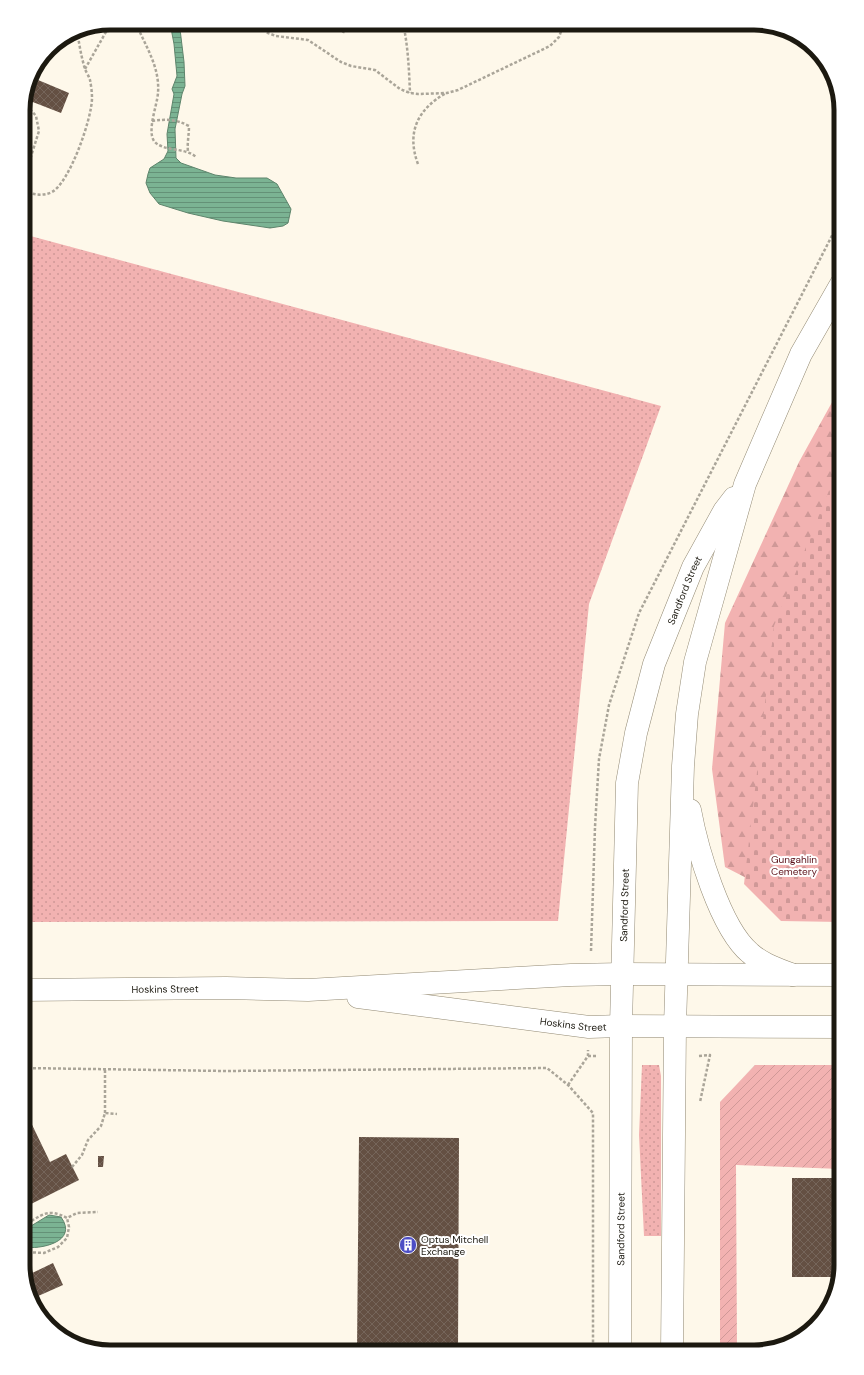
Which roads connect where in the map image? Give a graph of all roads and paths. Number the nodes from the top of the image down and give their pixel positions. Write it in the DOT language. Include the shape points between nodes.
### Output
graph roads {
  1 [pos="107,30"];
  2 [pos="139,30"];
  3 [pos="264,30"];
  4 [pos="404,30"];
  5 [pos="562,30"];
  6 [pos="78,37"];
  7 [pos="85,69"];
  8 [pos="410,93"];
  9 [pos="447,93"];
  10 [pos="30,110"];
  11 [pos="152,122"];
  12 [pos="188,152"];
  13 [pos="196,157"];
  14 [pos="30,160"];
  15 [pos="418,164"];
  16 [pos="30,193"];
  17 [pos="834,232"];
  18 [pos="834,296"];
  19 [pos="745,484"];
  20 [pos="640,613"];
  21 [pos="683,766"];
  22 [pos="622,974"];
  23 [pos="676,974"];
  24 [pos="793,975"];
  25 [pos="834,975"];
  26 [pos="30,990"];
  27 [pos="308,990"];
  28 [pos="621,1026"];
  29 [pos="675,1026"];
  30 [pos="834,1027"];
  31 [pos="588,1056"];
  32 [pos="30,1068"];
  33 [pos="105,1069"];
  34 [pos="568,1085"];
  35 [pos="105,1113"];
  36 [pos="117,1114"];
  37 [pos="72,1167"];
  38 [pos="98,1212"];
  39 [pos="67,1218"];
  40 [pos="30,1222"];
  41 [pos="30,1252"];
  42 [pos="593,1345"];
  43 [pos="620,1345"];
  44 [pos="672,1345"];
  1 -- 7 [label="path"];
  2 -- 11 [label="path" via="157,74 158,92"];
  3 -- 8 [label="path" via="276,36 308,40 341,62 375,70 400,89"];
  4 -- 8 [label="path"];
  5 -- 9 [label="path" via="560,37 550,46 468,86"];
  6 -- 7 [label="path"];
  7 -- 16 [label="path" via="90,79 92,99 89,118 72,166 60,186 51,192 38,196"];
  8 -- 9 [label="path"];
  9 -- 15 [label="path" via="435,100 422,113 414,132 414,153"];
  10 -- 14 [label="path" via="36,116 39,131"];
  11 -- 12 [label="path" via="153,139 158,145"];
  11 -- 12 [label="path" via="167,119 189,126"];
  12 -- 13 [label="path"];
  17 -- 20 [label="path"];
  18 -- 19 [label="main road, Sandford Street" via="801,354"];
  19 -- 21 [label="main road, Sandford Street" via="695,662"];
  19 -- 22 [label="main road, Sandford Street" via="724,511 693,567 654,664 638,725 627,782"];
  21 -- 23 [label="main road, Sandford Street"];
  21 -- 24 [label="main road" via="694,831 715,897 736,939 750,954 772,967"];
  22 -- 23 [label="main road, Hoskins Street"];
  22 -- 27 [label="main road, Hoskins Street"];
  22 -- 28 [label="main road, Sandford Street"];
  23 -- 24 [label="main road, Hoskins Street"];
  23 -- 29 [label="main road, Sandford Street"];
  24 -- 25 [label="main road, Hoskins Street"];
  26 -- 27 [label="main road, Hoskins Street"];
  27 -- 28 [label="main road, Hoskins Street" via="589,1028"];
  28 -- 29 [label="main road, Hoskins Street"];
  28 -- 43 [label="main road, Sandford Street"];
  29 -- 30 [label="main road, Hoskins Street"];
  29 -- 44 [label="main road, Sandford Street"];
  31 -- 34 [label="path"];
  32 -- 33 [label="path"];
  33 -- 34 [label="path" via="226,1071 547,1068"];
  33 -- 35 [label="path"];
  34 -- 42 [label="path" via="593,1113"];
  35 -- 36 [label="path"];
  35 -- 37 [label="path" via="101,1126 88,1140 82,1155"];
  38 -- 39 [label="path" via="77,1213"];
  39 -- 40 [label="path" via="57,1212 47,1212"];
  39 -- 41 [label="path" via="67,1238 58,1247 44,1253"];
}
